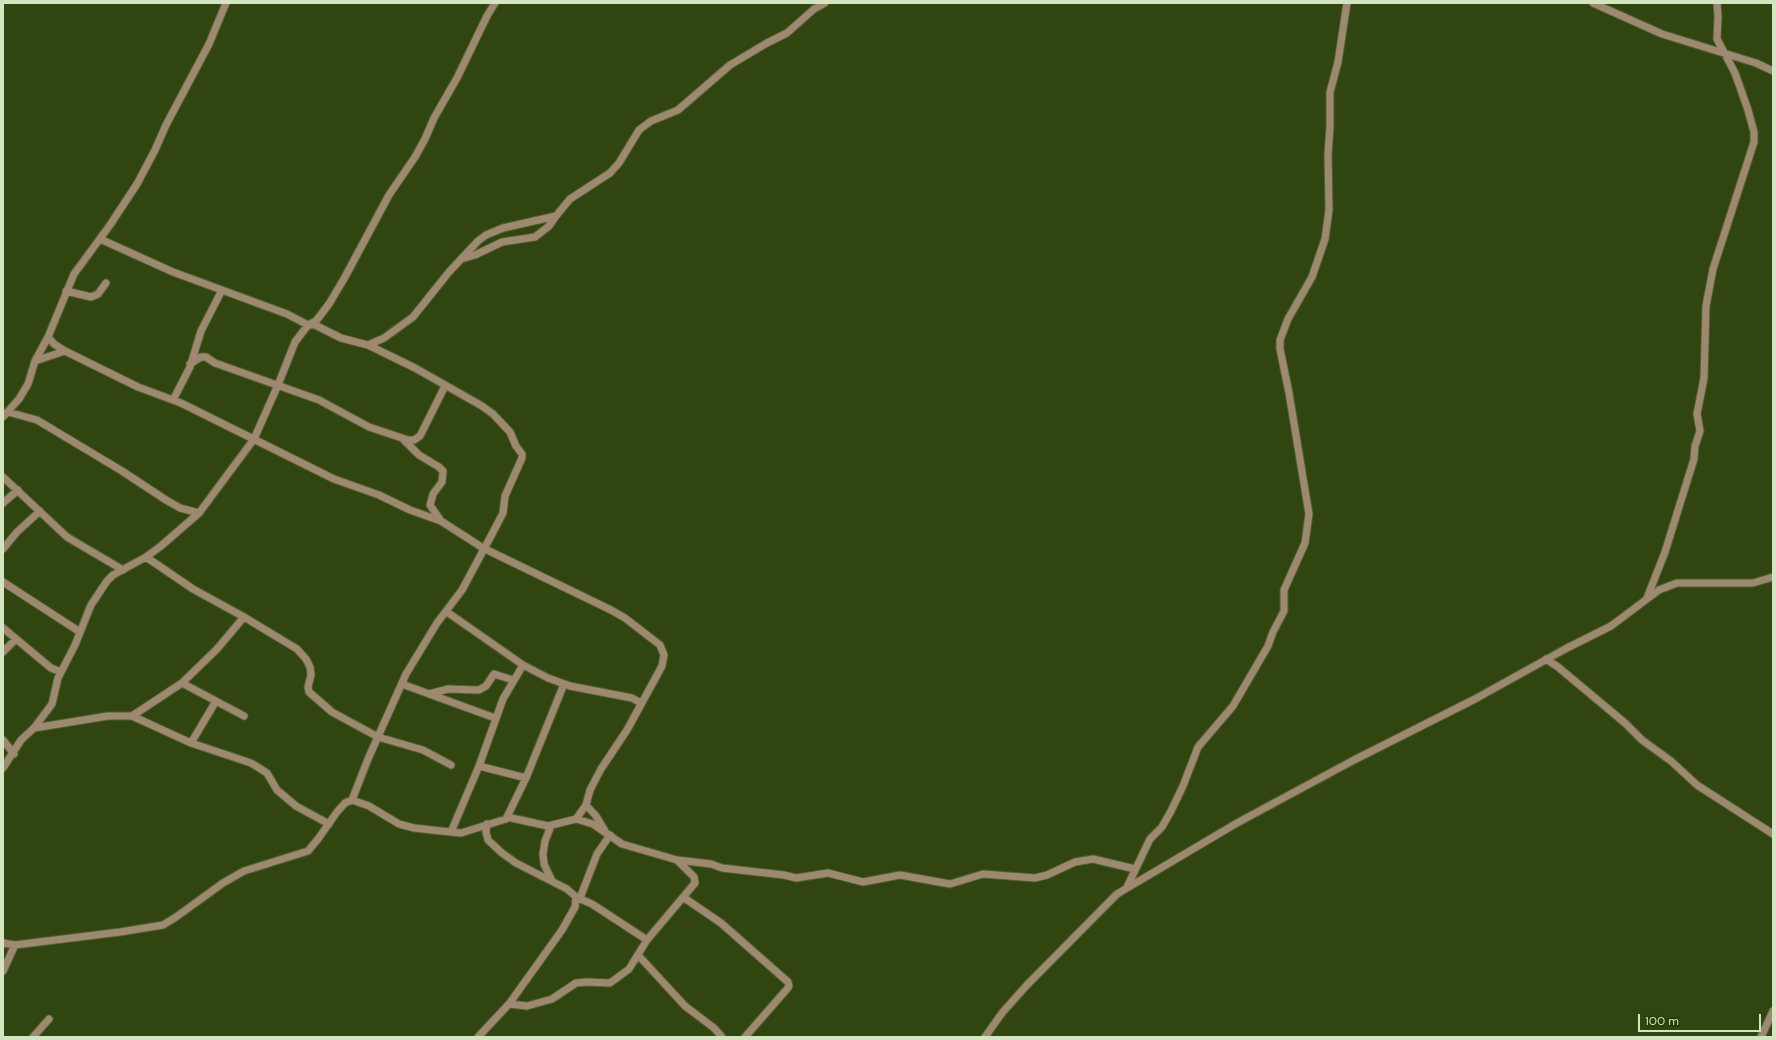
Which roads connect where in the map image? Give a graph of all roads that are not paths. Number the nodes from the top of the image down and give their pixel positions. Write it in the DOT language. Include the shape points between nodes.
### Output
graph roads {
  1 [pos="226,3"];
  2 [pos="495,3"];
  3 [pos="825,3"];
  4 [pos="1347,3"];
  5 [pos="1593,3"];
  6 [pos="1717,3"];
  7 [pos="1724,54"];
  8 [pos="1773,70"];
  9 [pos="556,216"];
  10 [pos="100,239"];
  11 [pos="462,259"];
  12 [pos="106,283"];
  13 [pos="222,290"];
  14 [pos="66,291"];
  15 [pos="308,325"];
  16 [pos="48,337"];
  17 [pos="368,345"];
  18 [pos="65,351"];
  19 [pos="35,361"];
  20 [pos="190,364"];
  21 [pos="278,385"];
  22 [pos="445,386"];
  23 [pos="173,400"];
  24 [pos="6,414"];
  25 [pos="254,439"];
  26 [pos="403,439"];
  27 [pos="3,477"];
  28 [pos="18,490"];
  29 [pos="3,503"];
  30 [pos="40,511"];
  31 [pos="199,514"];
  32 [pos="441,521"];
  33 [pos="484,548"];
  34 [pos="3,549"];
  35 [pos="146,557"];
  36 [pos="122,570"];
  37 [pos="1773,577"];
  38 [pos="3,582"];
  39 [pos="1647,598"];
  40 [pos="447,612"];
  41 [pos="244,617"];
  42 [pos="3,628"];
  43 [pos="80,632"];
  44 [pos="16,639"];
  45 [pos="3,652"];
  46 [pos="1546,659"];
  47 [pos="522,665"];
  48 [pos="61,672"];
  49 [pos="513,680"];
  50 [pos="182,683"];
  51 [pos="402,684"];
  52 [pos="564,684"];
  53 [pos="428,694"];
  54 [pos="216,701"];
  55 [pos="641,703"];
  56 [pos="132,716"];
  57 [pos="244,716"];
  58 [pos="495,718"];
  59 [pos="34,728"];
  60 [pos="378,737"];
  61 [pos="3,740"];
  62 [pos="191,743"];
  63 [pos="14,754"];
  64 [pos="451,765"];
  65 [pos="479,766"];
  66 [pos="3,768"];
  67 [pos="526,778"];
  68 [pos="352,800"];
  69 [pos="586,805"];
  70 [pos="506,819"];
  71 [pos="576,819"];
  72 [pos="328,824"];
  73 [pos="487,824"];
  74 [pos="551,826"];
  75 [pos="451,832"];
  76 [pos="608,833"];
  77 [pos="1773,834"];
  78 [pos="677,860"];
  79 [pos="1135,870"];
  80 [pos="552,881"];
  81 [pos="1128,888"];
  82 [pos="578,897"];
  83 [pos="683,897"];
  84 [pos="647,940"];
  85 [pos="3,943"];
  86 [pos="15,945"];
  87 [pos="638,955"];
  88 [pos="3,971"];
  89 [pos="509,1004"];
  90 [pos="1773,1011"];
  91 [pos="49,1018"];
  92 [pos="34,1037"];
  93 [pos="478,1037"];
  94 [pos="722,1037"];
  95 [pos="745,1037"];
  96 [pos="985,1037"];
  97 [pos="1762,1037"];
  1 -- 10 [label="street" via="209,44 140,178"];
  2 -- 15 [label="street" via="415,157 389,195 329,304 316,321"];
  3 -- 9 [label="street" via="814,9 787,33 730,65 678,110 651,121 639,130 610,173 570,199"];
  4 -- 79 [label="street" via="1338,62 1330,92 1329,210 1325,239 1312,277 1288,318 1280,340 1309,514 1305,543 1284,590 1284,611 1268,646 1233,706 1198,747 1172,811 1162,827 1150,839"];
  5 -- 7 [label="street" via="1662,34"];
  6 -- 7 [label="street" via="1716,36"];
  7 -- 8 [label="street"];
  7 -- 39 [label="street" via="1735,73 1748,110 1754,142 1713,269 1706,306 1704,378 1698,414 1700,431 1694,459 1665,552"];
  9 -- 11 [label="street" via="495,231 478,240"];
  9 -- 11 [label="street" via="549,226 535,237 502,242"];
  10 -- 13 [label="street" via="173,272"];
  10 -- 14 [label="street" via="74,274"];
  11 -- 17 [label="street" via="413,317 384,338"];
  12 -- 14 [label="street" via="98,294 91,297"];
  13 -- 15 [label="street" via="287,314"];
  13 -- 20 [label="street" via="201,331"];
  14 -- 16 [label="street"];
  15 -- 17 [label="street" via="314,324 341,338"];
  15 -- 21 [label="street" via="294,342"];
  16 -- 18 [label="street"];
  16 -- 19 [label="street"];
  17 -- 22 [label="street"];
  18 -- 19 [label="street"];
  18 -- 23 [label="street" via="138,387"];
  19 -- 24 [label="street" via="28,384"];
  20 -- 21 [label="street" via="204,357"];
  20 -- 23 [label="street"];
  21 -- 25 [label="street"];
  21 -- 26 [label="street" via="329,404 369,427"];
  22 -- 26 [label="street" via="420,436 414,440"];
  22 -- 33 [label="street" via="493,414 510,432 522,454 521,462 505,496 503,513"];
  23 -- 25 [label="street"];
  24 -- 31 [label="street" via="37,420 166,500"];
  25 -- 31 [label="street"];
  25 -- 32 [label="street" via="334,479"];
  26 -- 32 [label="street" via="419,455 443,471 442,482 433,494 430,505"];
  27 -- 28 [label="street"];
  28 -- 29 [label="street"];
  28 -- 30 [label="street"];
  30 -- 34 [label="street"];
  30 -- 36 [label="street" via="67,537"];
  31 -- 35 [label="street"];
  32 -- 33 [label="street"];
  33 -- 40 [label="street"];
  33 -- 55 [label="street" via="611,610 660,645 664,655 662,666"];
  35 -- 36 [label="street"];
  35 -- 41 [label="street"];
  36 -- 43 [label="street" via="107,581 91,605"];
  37 -- 39 [label="street" via="1753,583 1677,583"];
  38 -- 43 [label="street"];
  39 -- 46 [label="street" via="1611,626"];
  40 -- 47 [label="street"];
  40 -- 51 [label="street" via="427,640"];
  41 -- 50 [label="street" via="217,649"];
  41 -- 60 [label="street" via="297,649 306,659 310,667 308,690 311,696 332,712"];
  42 -- 44 [label="street"];
  43 -- 48 [label="street"];
  44 -- 45 [label="street"];
  44 -- 48 [label="street" via="51,668"];
  46 -- 77 [label="street" via="1626,723 1642,740 1671,761 1697,785"];
  46 -- 81 [label="street" via="1475,699 1277,800"];
  47 -- 49 [label="street"];
  47 -- 52 [label="street"];
  48 -- 59 [label="street" via="52,704"];
  49 -- 53 [label="street" via="494,674 480,690 448,689"];
  49 -- 58 [label="street"];
  50 -- 54 [label="street"];
  50 -- 56 [label="street"];
  51 -- 53 [label="street"];
  51 -- 60 [label="street"];
  52 -- 55 [label="street" via="632,698"];
  52 -- 67 [label="street"];
  53 -- 58 [label="street"];
  54 -- 57 [label="street"];
  54 -- 62 [label="street"];
  55 -- 69 [label="street" via="627,730 601,769 590,790"];
  56 -- 59 [label="street" via="108,716"];
  56 -- 62 [label="street"];
  58 -- 65 [label="street"];
  59 -- 63 [label="street" via="21,740"];
  60 -- 64 [label="street" via="423,750"];
  60 -- 68 [label="street"];
  61 -- 63 [label="street"];
  62 -- 72 [label="street" via="260,768 286,798"];
  63 -- 66 [label="street"];
  65 -- 67 [label="street"];
  65 -- 75 [label="street"];
  67 -- 70 [label="street"];
  68 -- 72 [label="street" via="345,803"];
  68 -- 75 [label="street" via="409,827"];
  69 -- 71 [label="street"];
  69 -- 76 [label="street"];
  70 -- 73 [label="street"];
  70 -- 74 [label="street" via="514,818"];
  71 -- 74 [label="street"];
  71 -- 76 [label="street" via="593,824"];
  72 -- 86 [label="street" via="308,851 244,871 163,925"];
  73 -- 75 [label="street" via="461,832"];
  73 -- 80 [label="street" via="488,840 498,850 516,863"];
  74 -- 80 [label="street" via="543,854 544,864"];
  76 -- 78 [label="street" via="622,844"];
  76 -- 82 [label="street"];
  78 -- 79 [label="street" via="796,878 833,873 863,882 900,875 950,884 983,874 1035,878 1075,862 1093,859"];
  78 -- 83 [label="street" via="695,879 695,883"];
  79 -- 81 [label="street"];
  80 -- 82 [label="street"];
  81 -- 96 [label="street" via="1114,897 1026,986"];
  82 -- 84 [label="street"];
  82 -- 89 [label="street" via="562,930"];
  83 -- 84 [label="street"];
  83 -- 95 [label="street" via="727,928 788,982 787,989"];
  84 -- 87 [label="street"];
  85 -- 86 [label="street"];
  86 -- 88 [label="street"];
  87 -- 89 [label="street" via="632,966 610,983 576,983 552,999 527,1006"];
  87 -- 94 [label="street" via="685,1006"];
  89 -- 93 [label="street"];
  90 -- 97 [label="street"];
  91 -- 92 [label="street"];
}
